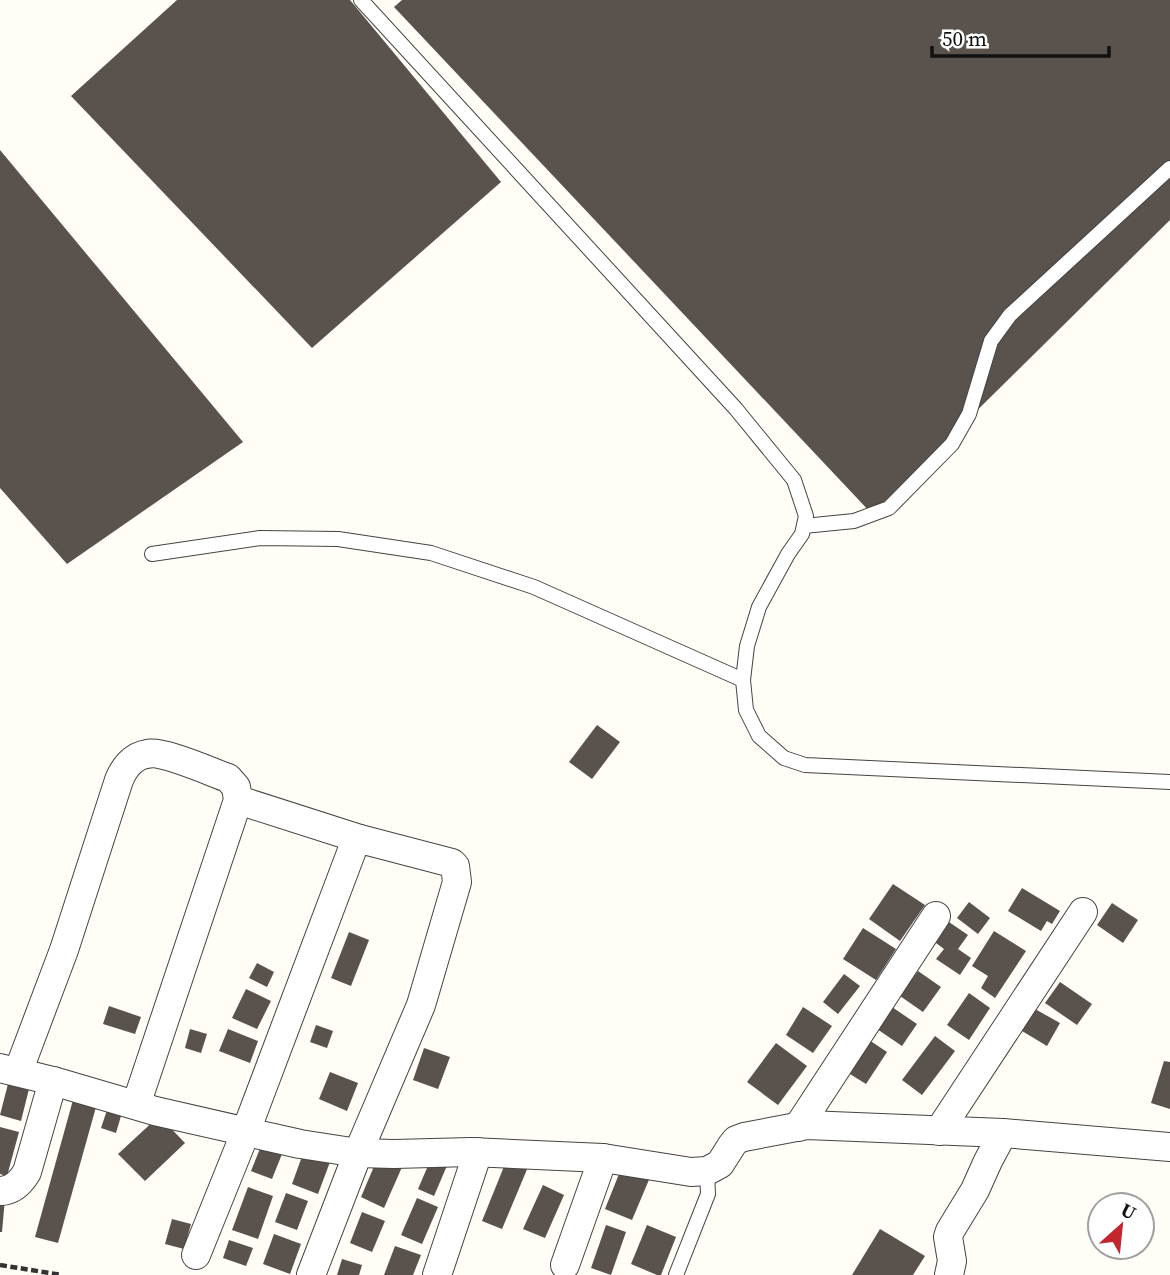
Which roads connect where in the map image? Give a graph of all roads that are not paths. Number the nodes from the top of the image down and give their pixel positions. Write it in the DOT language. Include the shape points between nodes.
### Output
graph roads {
  1 [pos="361,0"];
  2 [pos="1170,168"];
  3 [pos="804,526"];
  4 [pos="152,554"];
  5 [pos="743,680"];
  6 [pos="1170,782"];
  7 [pos="238,800"];
  8 [pos="360,839"];
  9 [pos="1083,912"];
  10 [pos="936,916"];
  11 [pos="9,1070"];
  12 [pos="53,1081"];
  13 [pos="136,1105"];
  14 [pos="798,1127"];
  15 [pos="939,1130"];
  16 [pos="246,1131"];
  17 [pos="1003,1133"];
  18 [pos="1170,1147"];
  19 [pos="478,1152"];
  20 [pos="358,1153"];
  21 [pos="603,1158"];
  22 [pos="706,1171"];
  23 [pos="0,1191"];
  24 [pos="196,1255"];
  25 [pos="565,1265"];
  26 [pos="312,1275"];
  27 [pos="437,1275"];
  28 [pos="676,1275"];
  29 [pos="948,1275"];
  1 -- 3 [label="lane" via="736,409 794,480 806,516"];
  2 -- 3 [label="lane" via="1010,315 991,341 969,414 952,444 889,508 854,521"];
  3 -- 5 [label="lane" via="759,607"];
  4 -- 5 [label="lane" via="260,538 338,540 431,553 534,587"];
  5 -- 6 [label="lane" via="746,710 759,736 784,758 805,765"];
  7 -- 8 [label="street"];
  7 -- 11 [label="street" via="236,787 228,778 161,755 138,757 123,771 64,950"];
  7 -- 13 [label="street"];
  8 -- 16 [label="street"];
  8 -- 20 [label="street" via="452,863 457,882 421,1005"];
  9 -- 15 [label="street"];
  10 -- 14 [label="street"];
  11 -- 12 [label="street"];
  12 -- 13 [label="street"];
  12 -- 23 [label="street" via="27,1172 13,1188"];
  13 -- 16 [label="street"];
  14 -- 15 [label="street"];
  14 -- 22 [label="street" via="736,1140 720,1164"];
  15 -- 17 [label="street"];
  16 -- 20 [label="street"];
  16 -- 24 [label="street"];
  17 -- 18 [label="street"];
  17 -- 29 [label="street" via="950,1231"];
  19 -- 20 [label="street"];
  19 -- 21 [label="street"];
  19 -- 27 [label="street"];
  20 -- 26 [label="street"];
  21 -- 22 [label="street"];
  21 -- 25 [label="street"];
  22 -- 28 [label="lane" via="708,1194"];
}
